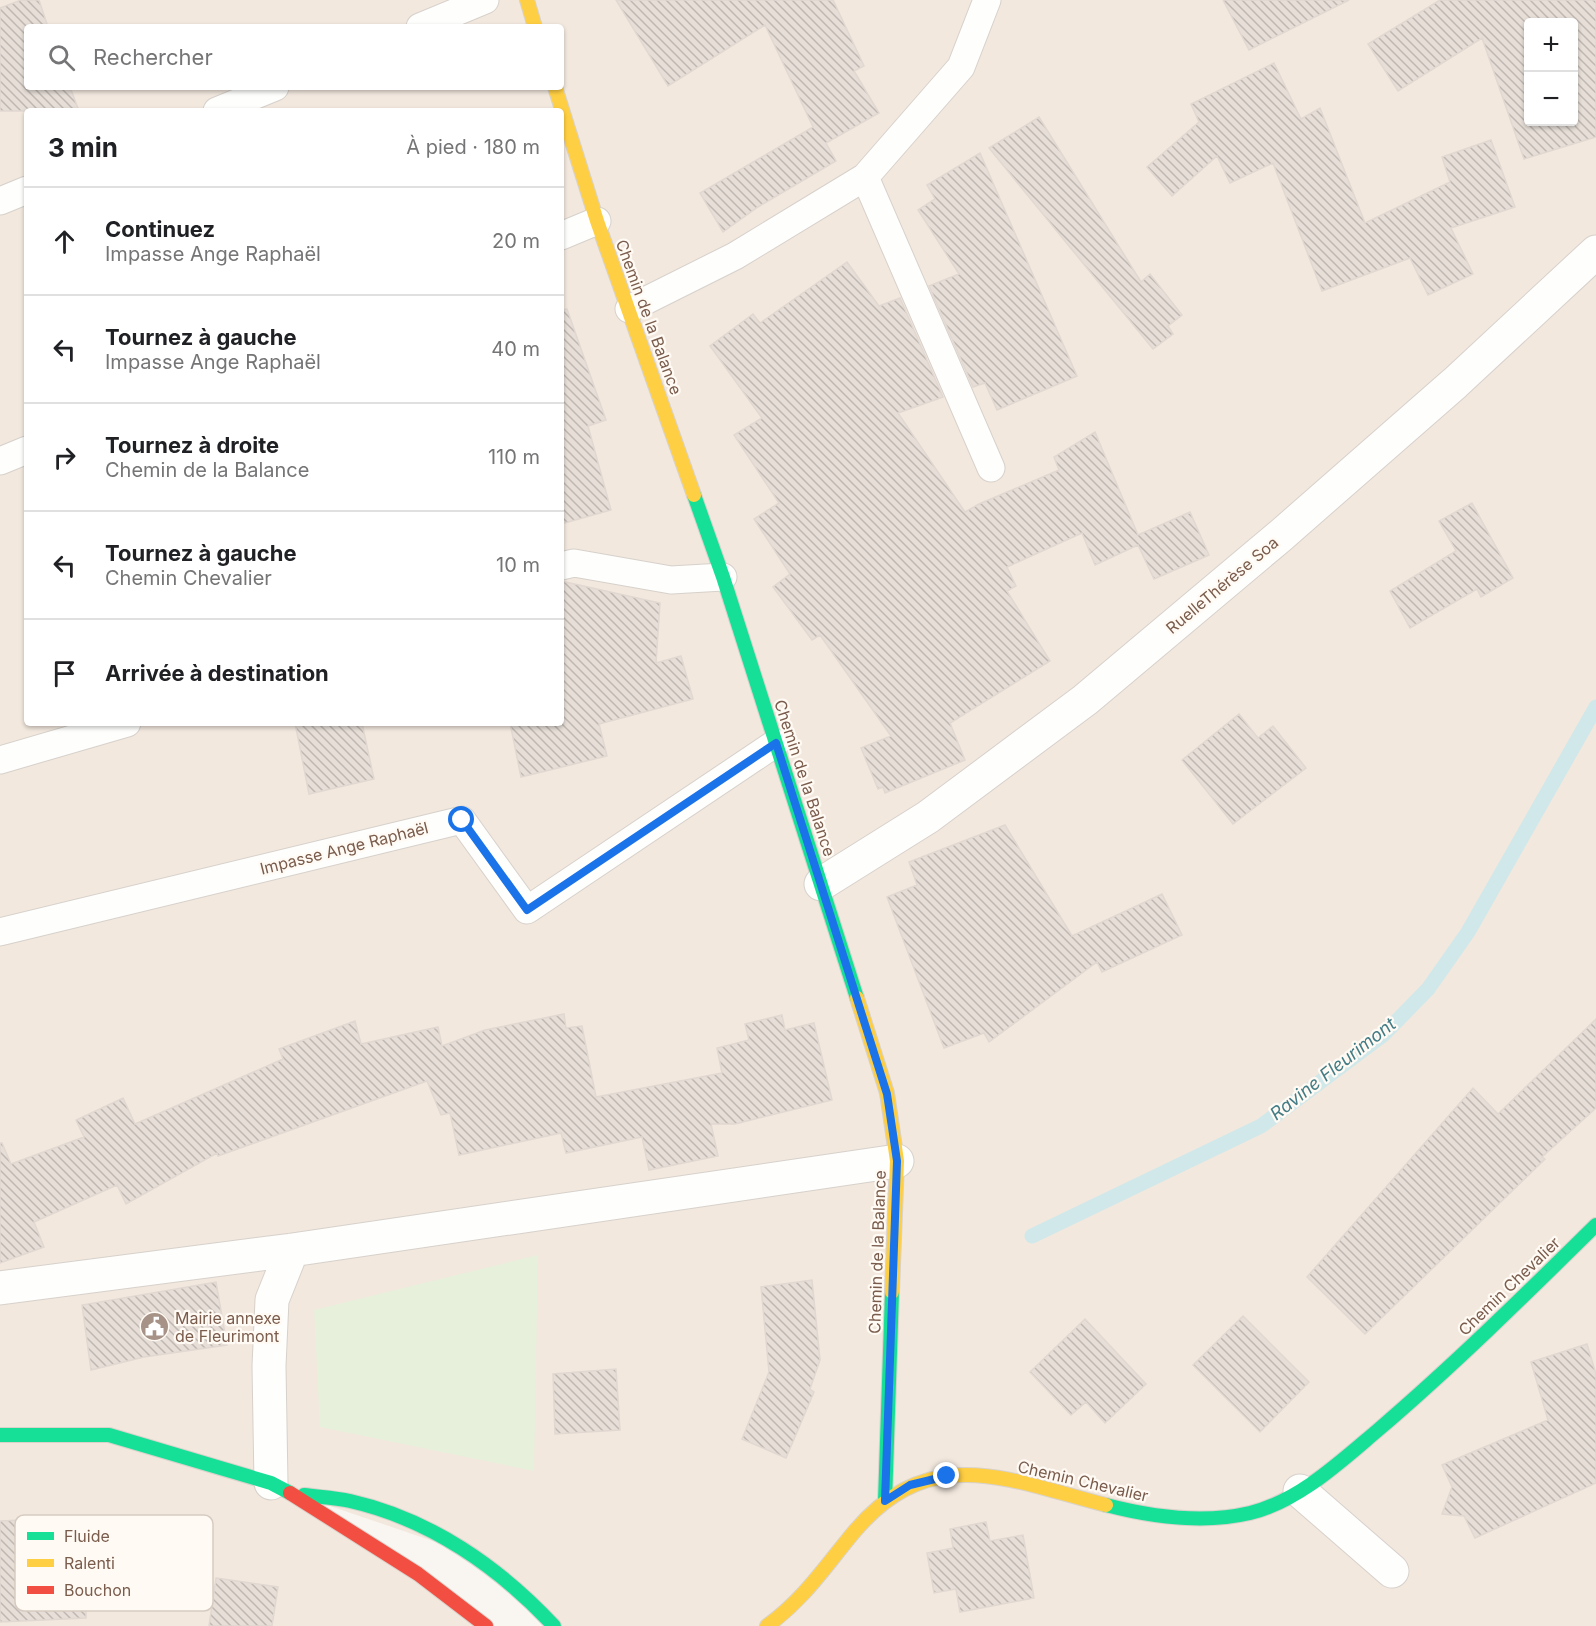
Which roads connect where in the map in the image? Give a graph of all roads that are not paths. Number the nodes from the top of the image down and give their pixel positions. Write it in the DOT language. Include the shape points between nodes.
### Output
graph roads {
  1 [pos="485,0"];
  2 [pos="527,0"];
  3 [pos="987,0"];
  4 [pos="427,24"];
  5 [pos="534,24"];
  6 [pos="268,90"];
  7 [pos="556,90"];
  8 [pos="224,108"];
  9 [pos="562,108"];
  10 [pos="564,116"];
  11 [pos="865,177"];
  12 [pos="24,191"];
  13 [pos="0,201"];
  14 [pos="597,221"];
  15 [pos="564,235"];
  16 [pos="1596,252"];
  17 [pos="629,309"];
  18 [pos="24,451"];
  19 [pos="0,461"];
  20 [pos="991,468"];
  21 [pos="564,565"];
  22 [pos="723,577"];
  23 [pos="117,726"];
  24 [pos="776,743"];
  25 [pos="0,760"];
  26 [pos="821,884"];
  27 [pos="0,932"];
  28 [pos="897,1161"];
  29 [pos="1596,1225"];
  30 [pos="292,1250"];
  31 [pos="0,1288"];
  32 [pos="0,1435"];
  33 [pos="282,1488"];
  34 [pos="1300,1491"];
  35 [pos="885,1501"];
  36 [pos="1392,1571"];
  37 [pos="486,1626"];
  38 [pos="554,1626"];
  39 [pos="767,1626"];
  1 -- 4 [label="lane"];
  2 -- 5 [label="street"];
  3 -- 11 [label="lane" via="961,67"];
  6 -- 8 [label="lane"];
  7 -- 9 [label="street, Chemin de la Balance"];
  10 -- 14 [label="street, Chemin de la Balance"];
  11 -- 17 [label="lane" via="735,256"];
  11 -- 20 [label="lane"];
  12 -- 13 [label="lane"];
  14 -- 15 [label="lane"];
  14 -- 17 [label="street, Chemin de la Balance"];
  16 -- 26 [label="street, RuelleThérèse Soa" via="1306,514 1084,700 928,817"];
  17 -- 22 [label="street, Chemin de la Balance"];
  18 -- 19 [label="lane"];
  21 -- 22 [label="lane" via="574,563 671,580"];
  22 -- 24 [label="street, Chemin de la Balance"];
  23 -- 25 [label="lane"];
  24 -- 26 [label="street, Chemin de la Balance"];
  24 -- 27 [label="lane, Impasse Ange Raphaël" via="527,910 462,820"];
  26 -- 28 [label="street, Chemin de la Balance" via="887,1094"];
  28 -- 30 [label="street"];
  28 -- 35 [label="street, Chemin de la Balance"];
  29 -- 34 [label="street, Chemin Chevalier" via="1415,1400"];
  30 -- 31 [label="street"];
  30 -- 33 [label="street" via="272,1300 269,1366"];
  32 -- 33 [label="street" via="109,1435"];
  33 -- 37 [label="street" via="411,1567"];
  33 -- 38 [label="street" via="350,1501 396,1515 447,1538 504,1577"];
  34 -- 35 [label="street, Chemin Chevalier" via="1234,1517 1179,1517 1132,1512 971,1474 910,1485"];
  34 -- 36 [label="street"];
  35 -- 39 [label="street, Chemin Chevalier" via="853,1533 806,1593"];
}
